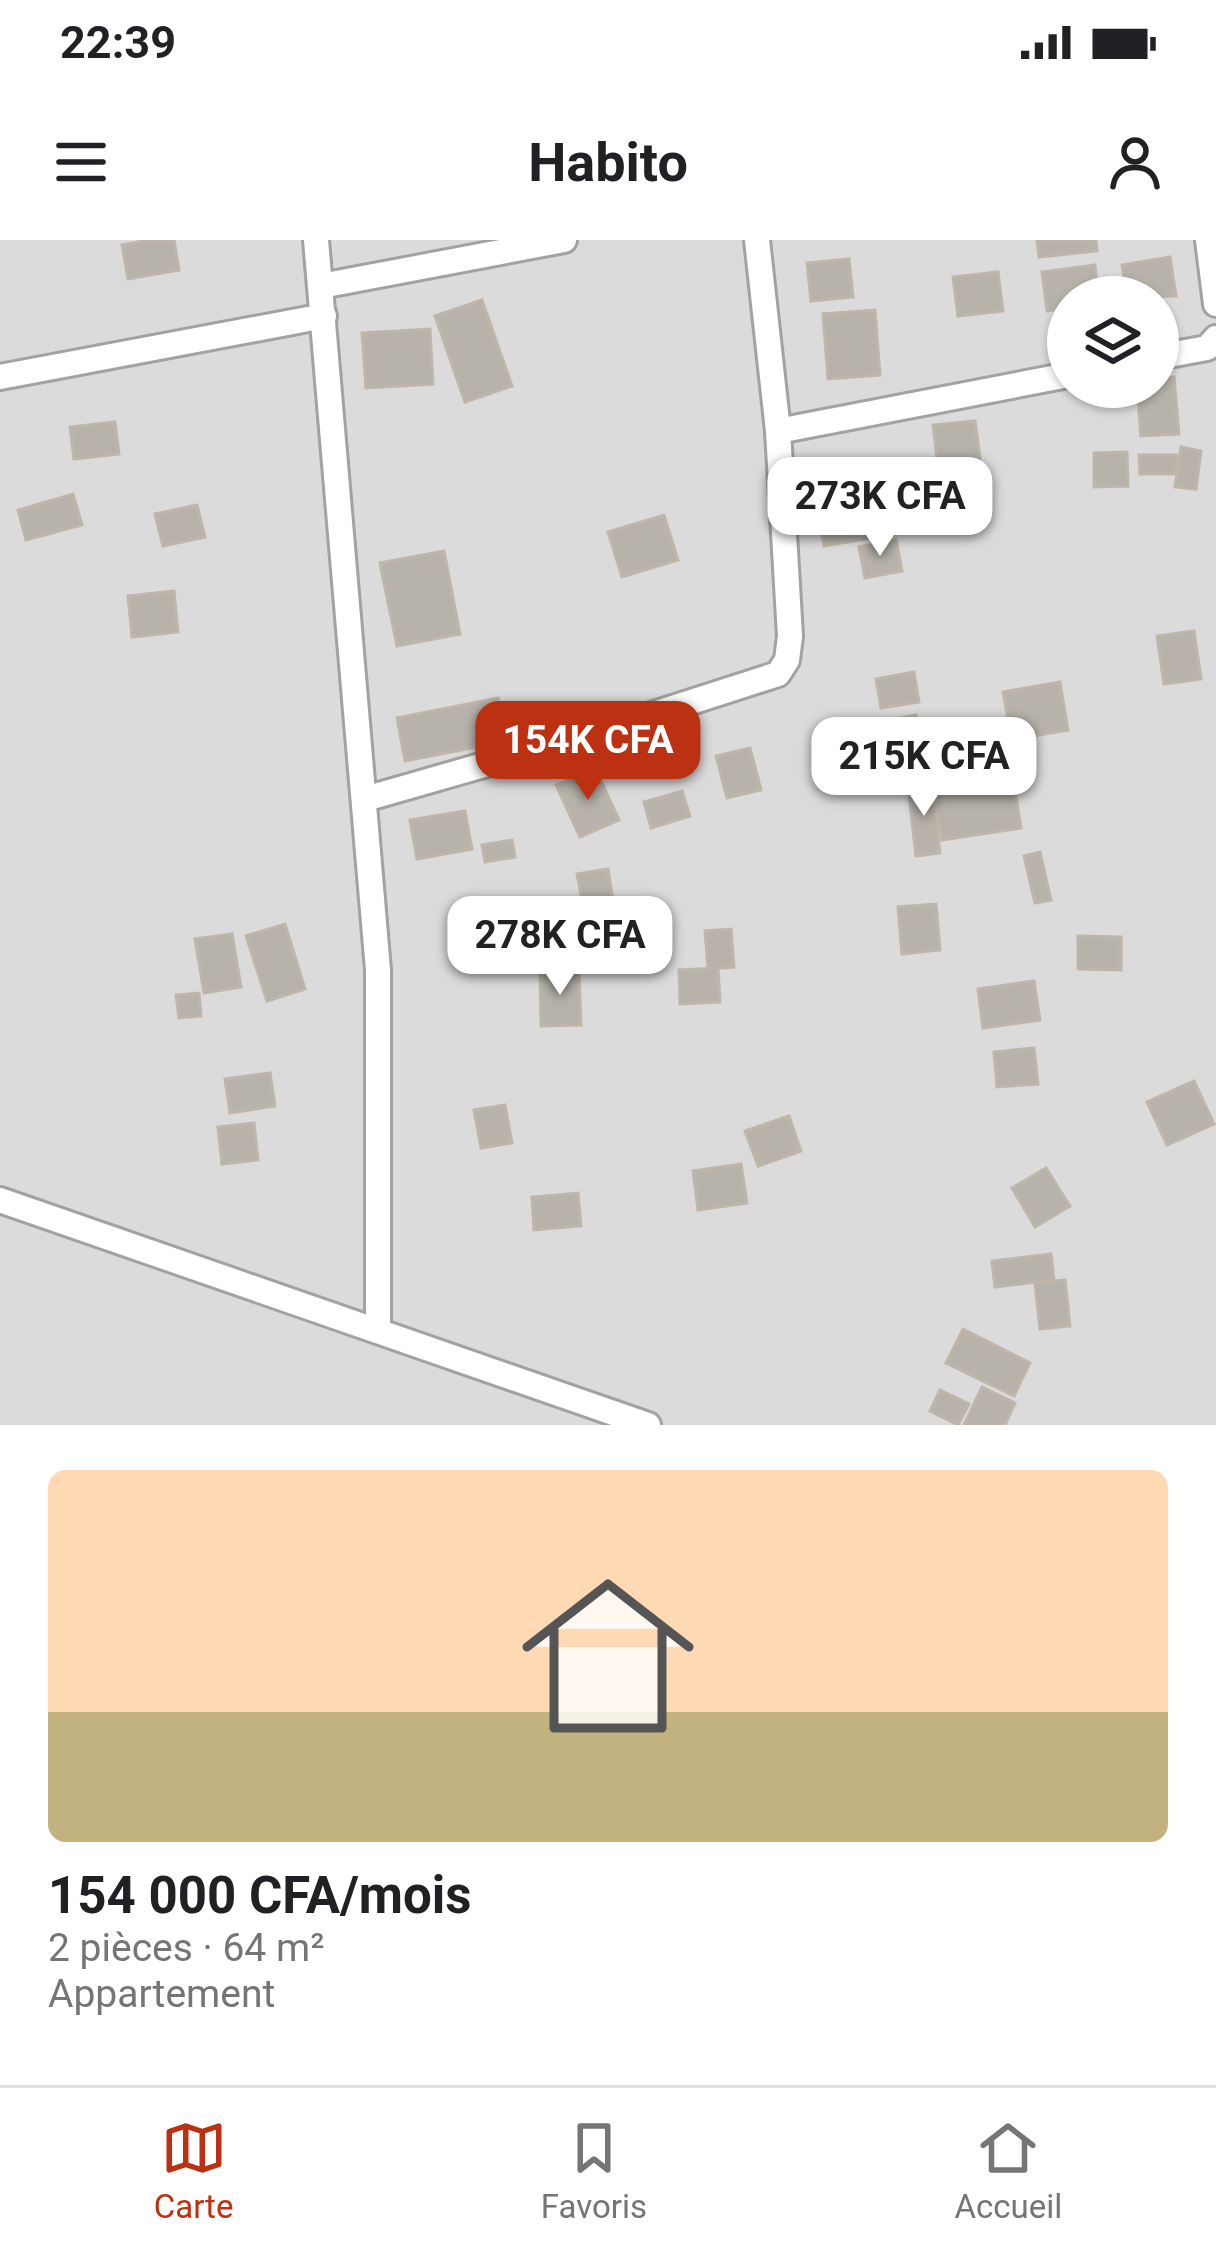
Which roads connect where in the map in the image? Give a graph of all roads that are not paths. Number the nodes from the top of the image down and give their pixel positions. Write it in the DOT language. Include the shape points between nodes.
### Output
graph roads {
  1 [pos="316,240"];
  2 [pos="564,240"];
  3 [pos="757,240"];
  4 [pos="1208,240"];
  5 [pos="321,286"];
  6 [pos="1216,304"];
  7 [pos="324,316"];
  8 [pos="1216,338"];
  9 [pos="1179,353"];
  10 [pos="0,377"];
  11 [pos="1047,379"];
  12 [pos="778,431"];
  13 [pos="365,799"];
  14 [pos="0,1200"];
  15 [pos="378,1329"];
  16 [pos="648,1425"];
  1 -- 5 [label="street"];
  2 -- 5 [label="street"];
  3 -- 12 [label="street"];
  4 -- 6 [label="street"];
  5 -- 7 [label="street"];
  7 -- 10 [label="street"];
  7 -- 13 [label="street"];
  8 -- 9 [label="street"];
  11 -- 12 [label="street"];
  12 -- 13 [label="street" via="790,636 778,674"];
  13 -- 15 [label="street" via="381,1011"];
  14 -- 15 [label="street"];
  15 -- 16 [label="street"];
}
